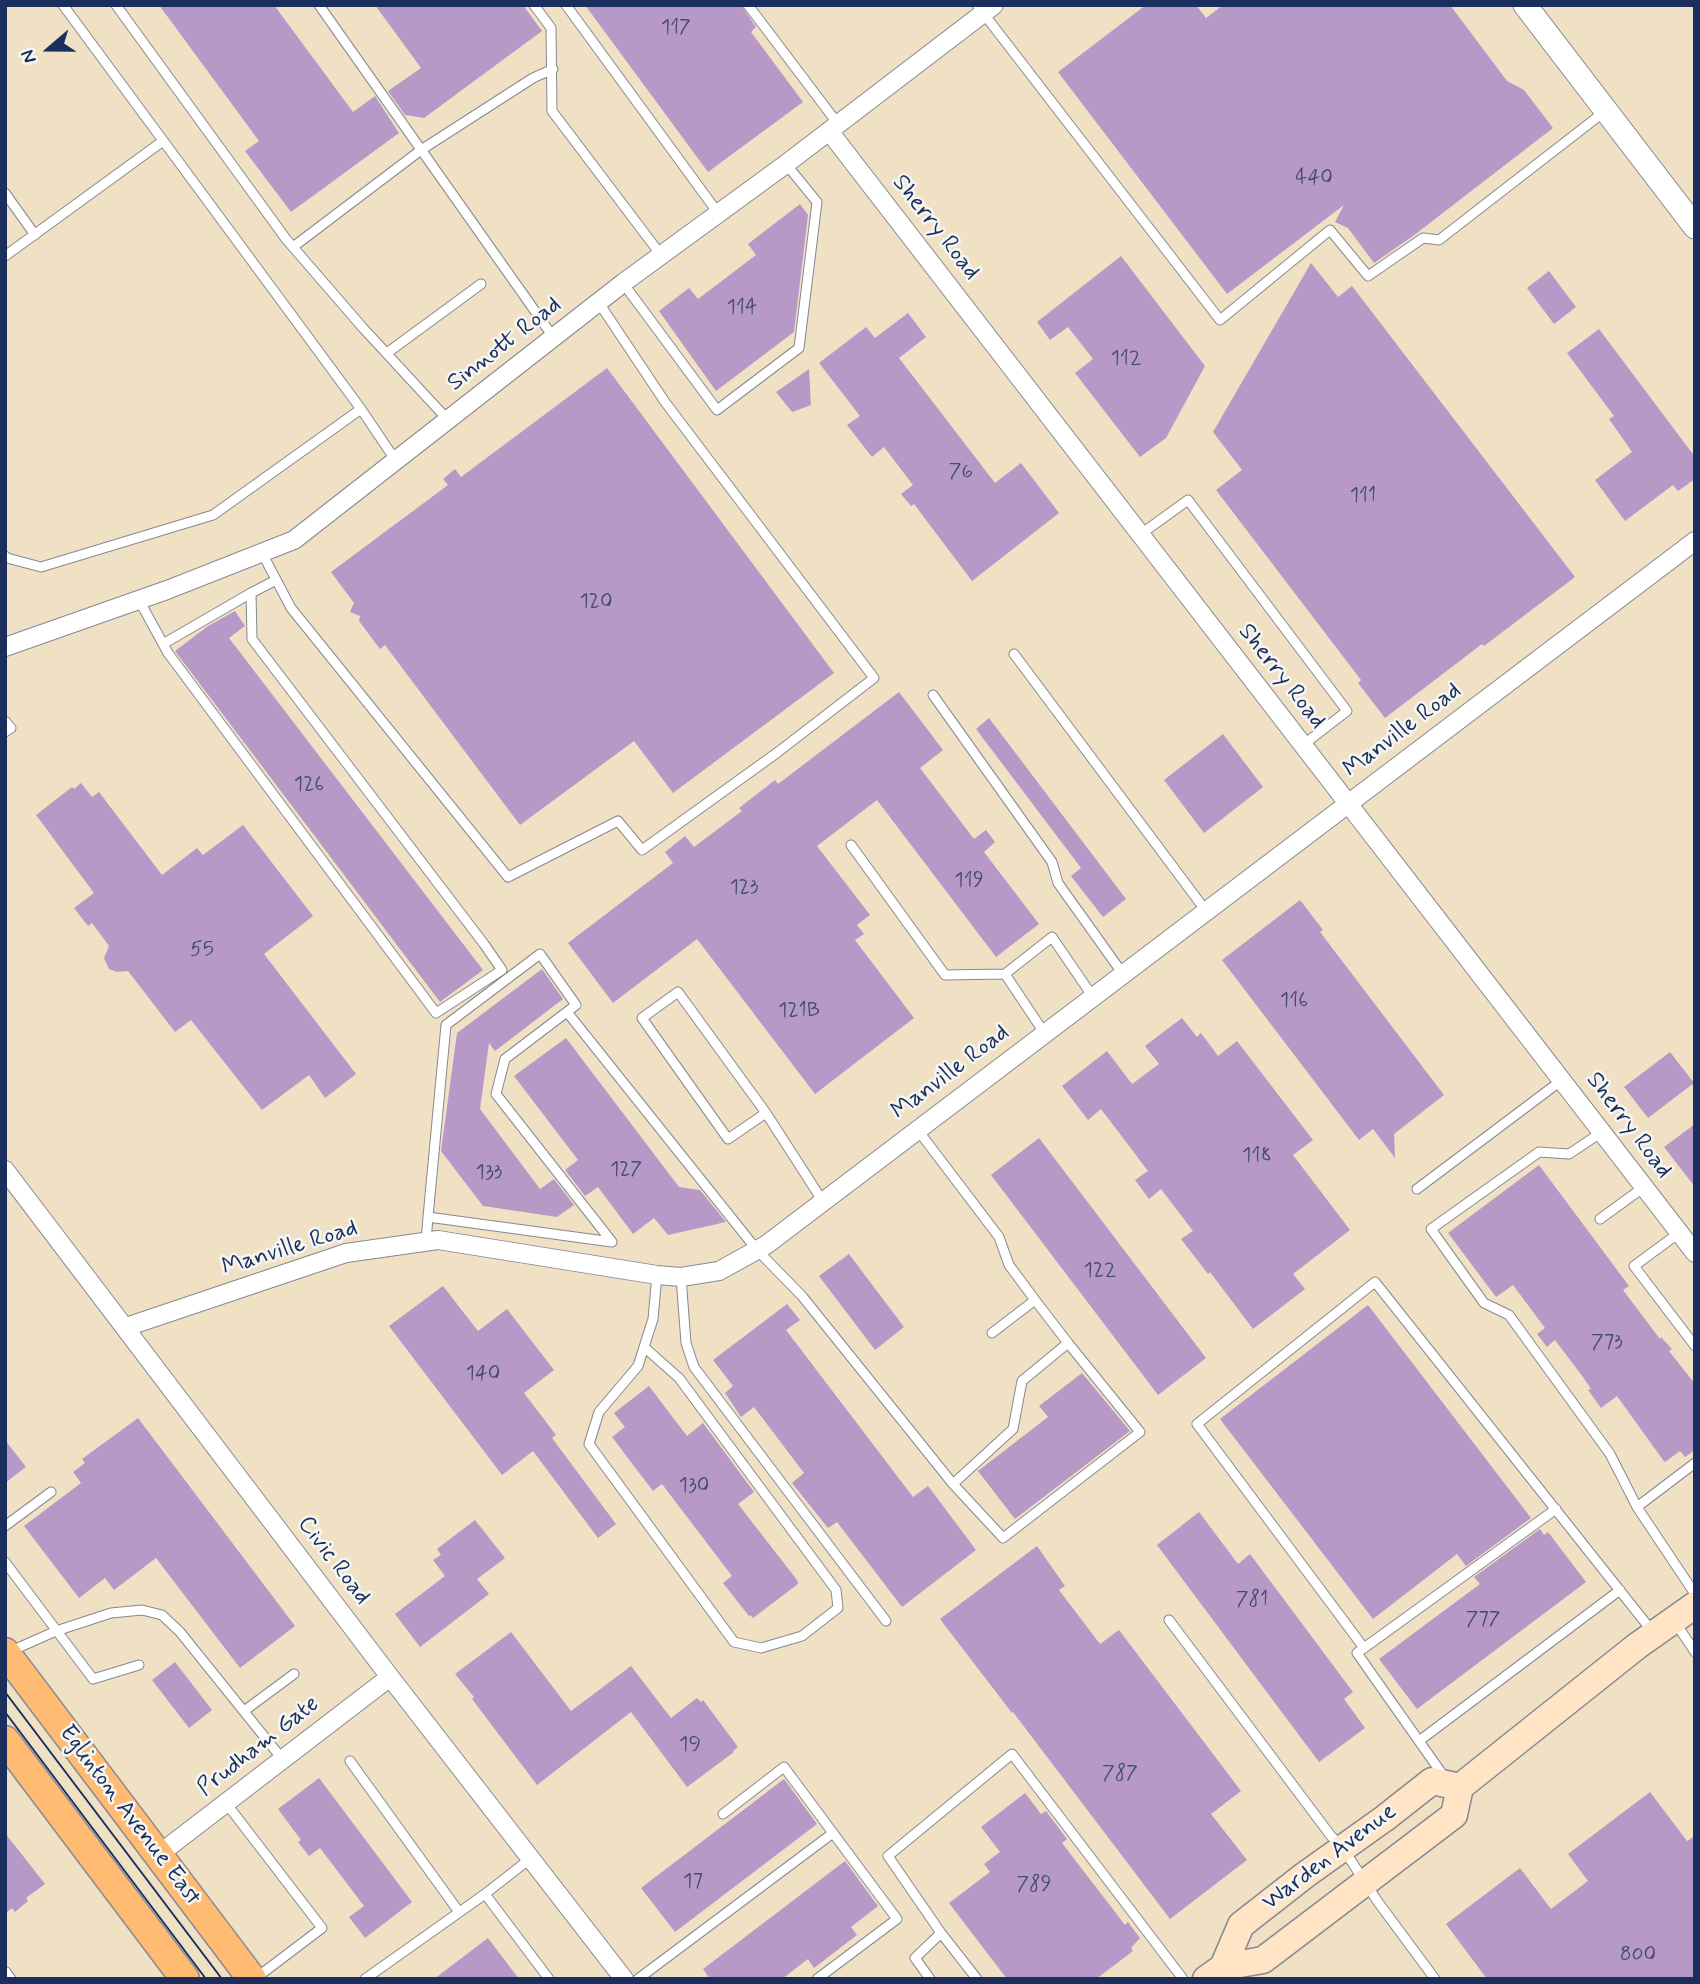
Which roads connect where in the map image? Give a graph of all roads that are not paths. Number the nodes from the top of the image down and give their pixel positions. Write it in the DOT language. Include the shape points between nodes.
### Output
graph roads {
  1 [pos="63,5"];
  2 [pos="116,5"];
  3 [pos="319,5"];
  4 [pos="534,5"];
  5 [pos="566,5"];
  6 [pos="748,5"];
  7 [pos="1525,5"];
  8 [pos="984,8"];
  9 [pos="553,69"];
  10 [pos="1606,111"];
  11 [pos="834,128"];
  12 [pos="163,141"];
  13 [pos="421,150"];
  14 [pos="786,164"];
  15 [pos="5,193"];
  16 [pos="718,213"];
  17 [pos="1695,227"];
  18 [pos="35,235"];
  19 [pos="293,247"];
  20 [pos="661,255"];
  21 [pos="5,256"];
  22 [pos="623,283"];
  23 [pos="481,284"];
  24 [pos="599,303"];
  25 [pos="554,338"];
  26 [pos="387,354"];
  27 [pos="361,409"];
  28 [pos="448,420"];
  29 [pos="396,461"];
  30 [pos="1141,534"];
  31 [pos="1695,541"];
  32 [pos="262,552"];
  33 [pos="5,556"];
  34 [pos="276,580"];
  35 [pos="251,593"];
  36 [pos="139,600"];
  37 [pos="163,644"];
  38 [pos="5,647"];
  39 [pos="1014,654"];
  40 [pos="933,695"];
  41 [pos="5,721"];
  42 [pos="5,732"];
  43 [pos="1303,745"];
  44 [pos="1348,803"];
  45 [pos="851,845"];
  46 [pos="1206,911"];
  47 [pos="1005,974"];
  48 [pos="1123,974"];
  49 [pos="1093,997"];
  50 [pos="567,1012"];
  51 [pos="1045,1034"];
  52 [pos="1562,1080"];
  53 [pos="765,1113"];
  54 [pos="917,1129"];
  55 [pos="1602,1132"];
  56 [pos="5,1170"];
  57 [pos="1644,1187"];
  58 [pos="1417,1189"];
  59 [pos="822,1200"];
  60 [pos="428,1217"];
  61 [pos="1600,1219"];
  62 [pos="1679,1233"];
  63 [pos="426,1242"];
  64 [pos="758,1250"];
  65 [pos="1695,1253"];
  66 [pos="657,1275"];
  67 [pos="681,1278"];
  68 [pos="1035,1300"];
  69 [pos="126,1327"];
  70 [pos="992,1333"];
  71 [pos="1069,1343"];
  72 [pos="1695,1346"];
  73 [pos="644,1347"];
  74 [pos="1695,1463"];
  75 [pos="953,1484"];
  76 [pos="51,1492"];
  77 [pos="1637,1507"];
  78 [pos="1556,1509"];
  79 [pos="5,1527"];
  80 [pos="5,1562"];
  81 [pos="1619,1590"];
  82 [pos="1695,1594"];
  83 [pos="1169,1620"];
  84 [pos="1674,1620"];
  85 [pos="886,1621"];
  86 [pos="56,1631"];
  87 [pos="1364,1648"];
  88 [pos="1695,1652"];
  89 [pos="6,1653"];
  90 [pos="139,1665"];
  91 [pos="294,1674"];
  92 [pos="390,1677"];
  93 [pos="244,1712"];
  94 [pos="5,1740"];
  95 [pos="1419,1741"];
  96 [pos="283,1760"];
  97 [pos="351,1761"];
  98 [pos="1455,1786"];
  99 [pos="226,1803"];
  100 [pos="723,1814"];
  101 [pos="833,1833"];
  102 [pos="1342,1847"];
  103 [pos="158,1855"];
  104 [pos="531,1858"];
  105 [pos="1365,1882"];
  106 [pos="485,1894"];
  107 [pos="460,1912"];
  108 [pos="941,1933"];
  109 [pos="6,1972"];
  110 [pos="1214,1973"];
  111 [pos="11,1979"];
  112 [pos="185,1979"];
  113 [pos="253,1979"];
  114 [pos="365,1979"];
  115 [pos="549,1979"];
  116 [pos="624,1979"];
  117 [pos="638,1979"];
  118 [pos="817,1979"];
  119 [pos="930,1979"];
  120 [pos="978,1979"];
  121 [pos="1183,1979"];
  122 [pos="1435,1979"];
  1 -- 12 [label="lane"];
  2 -- 19 [label="lane"];
  3 -- 13 [label="lane"];
  4 -- 9 [label="lane" via="551,27"];
  5 -- 16 [label="lane"];
  6 -- 11 [label="lane"];
  7 -- 10 [label="street"];
  8 -- 10 [label="lane" via="1220,320 1330,230 1368,276 1423,238 1439,240"];
  8 -- 11 [label="street, Sinnott Road"];
  9 -- 13 [label="lane"];
  9 -- 20 [label="lane" via="552,111"];
  10 -- 17 [label="street"];
  11 -- 14 [label="street, Sinnott Road"];
  11 -- 30 [label="street, Sherry Road"];
  12 -- 18 [label="lane"];
  12 -- 27 [label="lane"];
  13 -- 19 [label="lane"];
  13 -- 25 [label="lane"];
  14 -- 16 [label="street, Sinnott Road"];
  14 -- 22 [label="lane" via="817,202 799,348 717,410"];
  15 -- 18 [label="lane"];
  16 -- 20 [label="street, Sinnott Road"];
  18 -- 21 [label="lane"];
  19 -- 26 [label="lane"];
  20 -- 22 [label="street, Sinnott Road"];
  22 -- 24 [label="street, Sinnott Road"];
  23 -- 26 [label="lane"];
  24 -- 25 [label="street, Sinnott Road"];
  24 -- 34 [label="lane" via="665,402 874,678 642,850 618,821 508,877 291,608"];
  25 -- 28 [label="street, Sinnott Road"];
  26 -- 28 [label="lane"];
  27 -- 29 [label="lane"];
  27 -- 33 [label="lane" via="213,515 41,567"];
  28 -- 29 [label="street, Sinnott Road"];
  29 -- 32 [label="street, Sinnott Road" via="294,540"];
  30 -- 43 [label="street, Sherry Road"];
  30 -- 43 [label="lane" via="1188,500 1347,711"];
  31 -- 44 [label="street, Manville Road"];
  32 -- 34 [label="lane"];
  32 -- 36 [label="street, Sinnott Road"];
  34 -- 35 [label="lane"];
  35 -- 37 [label="lane"];
  35 -- 37 [label="lane" via="252,639 502,970 444,1009 436,1013"];
  36 -- 37 [label="lane"];
  36 -- 38 [label="street, Sinnott Road"];
  39 -- 46 [label="lane"];
  40 -- 48 [label="lane" via="1052,862 1058,883"];
  41 -- 42 [label="lane" via="10,728"];
  43 -- 44 [label="street, Sherry Road"];
  44 -- 46 [label="street, Manville Road"];
  44 -- 52 [label="street, Sherry Road"];
  45 -- 47 [label="lane" via="945,975"];
  46 -- 48 [label="street, Manville Road"];
  47 -- 49 [label="lane" via="1052,937"];
  47 -- 51 [label="lane"];
  48 -- 49 [label="street, Manville Road"];
  49 -- 51 [label="street, Manville Road"];
  50 -- 60 [label="lane" via="576,1005 540,954 446,1025"];
  50 -- 60 [label="lane" via="505,1059 496,1094 612,1242"];
  50 -- 64 [label="lane"];
  51 -- 54 [label="street, Manville Road"];
  52 -- 55 [label="street, Sherry Road"];
  52 -- 58 [label="lane"];
  53 -- 53 [label="lane" via="678,992 642,1018 728,1139"];
  53 -- 59 [label="lane"];
  54 -- 59 [label="street, Manville Road"];
  54 -- 68 [label="lane" via="999,1237 1009,1265"];
  55 -- 57 [label="street, Sherry Road"];
  55 -- 77 [label="lane" via="1569,1154 1539,1152 1431,1229 1484,1303 1509,1315 1610,1454"];
  56 -- 69 [label="street, Civic Road"];
  57 -- 61 [label="lane"];
  57 -- 62 [label="street, Sherry Road"];
  59 -- 64 [label="street, Manville Road"];
  60 -- 63 [label="lane"];
  62 -- 65 [label="street, Sherry Road"];
  62 -- 72 [label="lane" via="1634,1266"];
  63 -- 66 [label="street, Manville Road" via="438,1240"];
  63 -- 69 [label="street, Manville Road" via="346,1253"];
  64 -- 67 [label="street, Manville Road" via="719,1271"];
  64 -- 75 [label="lane" via="802,1296"];
  66 -- 67 [label="street, Manville Road"];
  66 -- 73 [label="lane" via="653,1320"];
  67 -- 85 [label="lane" via="686,1343 694,1367"];
  68 -- 70 [label="lane"];
  68 -- 71 [label="lane"];
  69 -- 92 [label="street, Civic Road"];
  71 -- 75 [label="lane" via="1022,1381 1013,1429"];
  71 -- 75 [label="lane" via="1140,1432 1003,1538"];
  73 -- 73 [label="lane" via="639,1366 599,1412 589,1444 734,1642 761,1648 802,1636 838,1608 836,1590 679,1377"];
  74 -- 77 [label="lane"];
  76 -- 79 [label="lane"];
  77 -- 82 [label="lane"];
  78 -- 81 [label="lane"];
  78 -- 87 [label="lane"];
  78 -- 87 [label="lane" via="1375,1282 1197,1423"];
  80 -- 86 [label="lane"];
  81 -- 84 [label="lane"];
  81 -- 95 [label="lane"];
  83 -- 102 [label="lane"];
  84 -- 88 [label="lane"];
  84 -- 98 [label="main road, Warden Avenue"];
  86 -- 89 [label="lane"];
  86 -- 90 [label="lane" via="93,1679"];
  86 -- 93 [label="lane" via="111,1613 142,1610 162,1615"];
  87 -- 95 [label="lane" via="1357,1653"];
  89 -- 103 [label="main road, Eglinton Avenue East"];
  91 -- 93 [label="lane"];
  92 -- 96 [label="street, Prudham Gate"];
  92 -- 104 [label="street, Civic Road"];
  93 -- 96 [label="lane"];
  94 -- 112 [label="main road"];
  95 -- 98 [label="lane"];
  96 -- 99 [label="street, Prudham Gate"];
  97 -- 107 [label="lane"];
  98 -- 102 [label="main road, Warden Avenue" via="1432,1780"];
  98 -- 105 [label="main road, Warden Avenue" via="1454,1815"];
  99 -- 103 [label="street, Prudham Gate"];
  99 -- 113 [label="lane" via="321,1928"];
  100 -- 101 [label="lane" via="784,1767"];
  101 -- 117 [label="lane"];
  101 -- 118 [label="lane" via="897,1919"];
  102 -- 105 [label="lane"];
  102 -- 110 [label="main road, Warden Avenue" via="1241,1925"];
  103 -- 113 [label="main road, Eglinton Avenue East"];
  104 -- 106 [label="lane"];
  104 -- 116 [label="street, Civic Road"];
  105 -- 110 [label="main road, Warden Avenue" via="1263,1960"];
  105 -- 122 [label="lane"];
  106 -- 107 [label="lane"];
  106 -- 115 [label="lane"];
  107 -- 114 [label="lane"];
  108 -- 119 [label="lane" via="915,1958"];
  108 -- 120 [label="lane"];
  108 -- 121 [label="lane" via="888,1856 1012,1754"];
  109 -- 111 [label="lane"];
}
